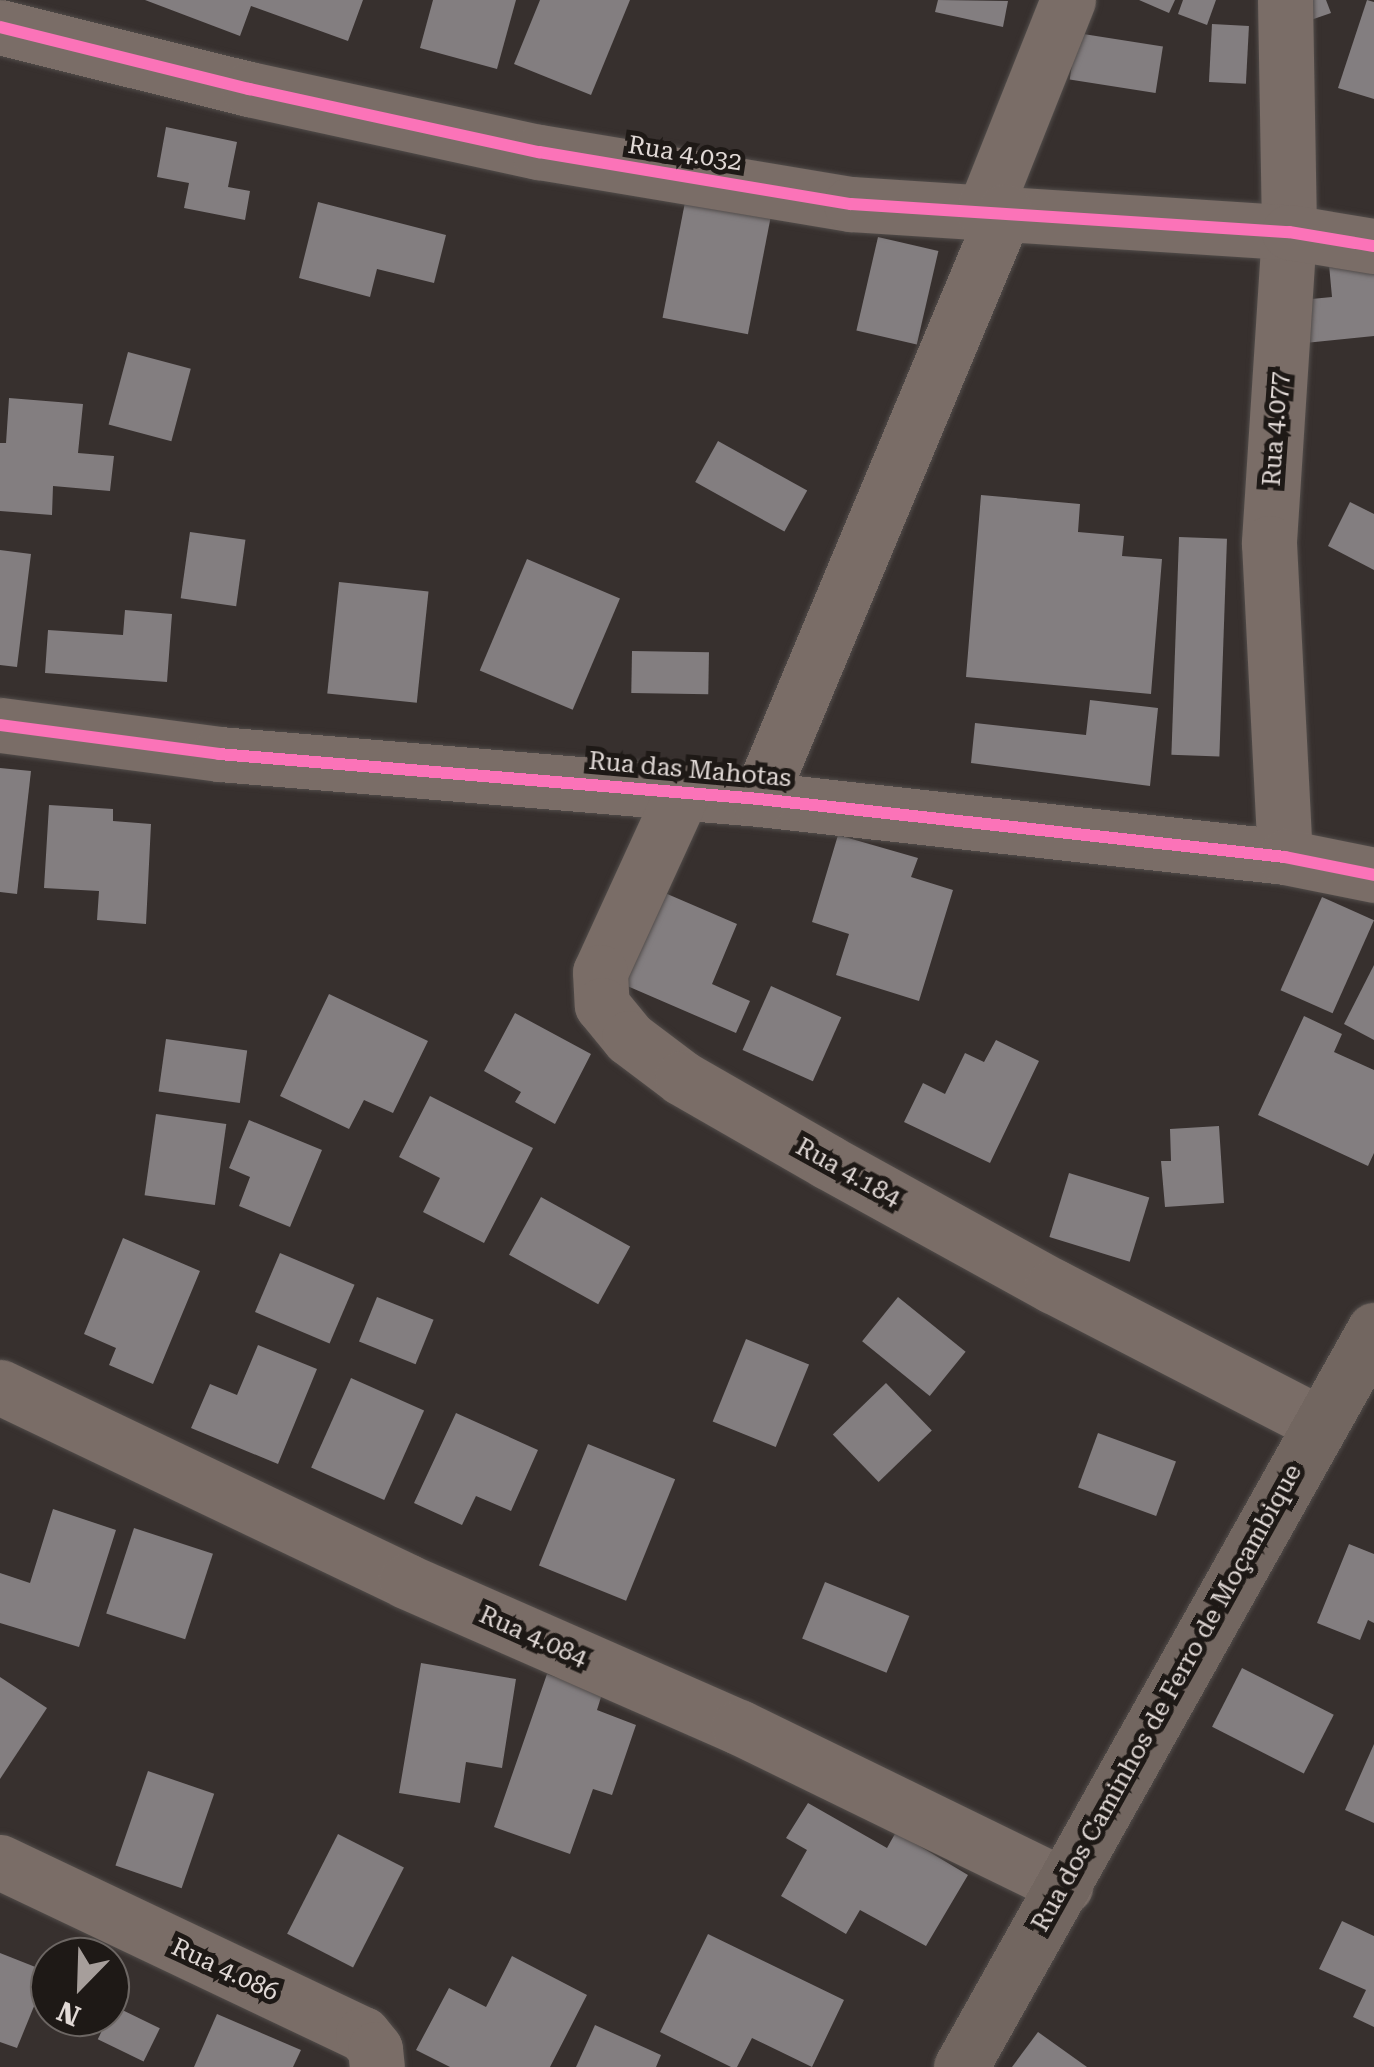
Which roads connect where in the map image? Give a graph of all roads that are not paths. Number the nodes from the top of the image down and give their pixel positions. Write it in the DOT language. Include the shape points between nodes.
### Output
graph roads {
  1 [pos="1068,0"];
  2 [pos="1285,0"];
  3 [pos="0,27"];
  4 [pos="995,211"];
  5 [pos="1289,232"];
  6 [pos="1374,246"];
  7 [pos="0,725"];
  8 [pos="684,791"];
  9 [pos="759,799"];
  10 [pos="1285,857"];
  11 [pos="1374,875"];
  12 [pos="1374,1330"];
  13 [pos="0,1388"];
  14 [pos="1319,1423"];
  15 [pos="0,1862"];
  16 [pos="1065,1886"];
  17 [pos="378,2067"];
  18 [pos="961,2067"];
  1 -- 4 [label="street"];
  2 -- 5 [label="street, Rua 4.077"];
  3 -- 4 [label="street, Rua 4.032" via="539,152 850,204"];
  4 -- 5 [label="street, Rua 4.032"];
  4 -- 9 [label="street"];
  5 -- 6 [label="street, Rua 4.032"];
  5 -- 10 [label="street, Rua 4.077" via="1269,543"];
  7 -- 8 [label="street, Rua das Mahotas" via="219,754"];
  8 -- 9 [label="street, Rua das Mahotas"];
  8 -- 14 [label="street, Rua 4.184" via="600,972 602,1005 628,1038 682,1078 828,1162"];
  9 -- 10 [label="street, Rua das Mahotas"];
  10 -- 11 [label="street, Rua das Mahotas"];
  12 -- 14 [label="street, Rua dos Caminhos de Ferro de Moçambique"];
  13 -- 16 [label="street, Rua 4.084" via="406,1581 739,1727"];
  14 -- 16 [label="street, Rua dos Caminhos de Ferro de Moçambique"];
  15 -- 17 [label="street, Rua 4.086" via="363,2034"];
  16 -- 18 [label="street, Rua dos Caminhos de Ferro de Moçambique"];
}
